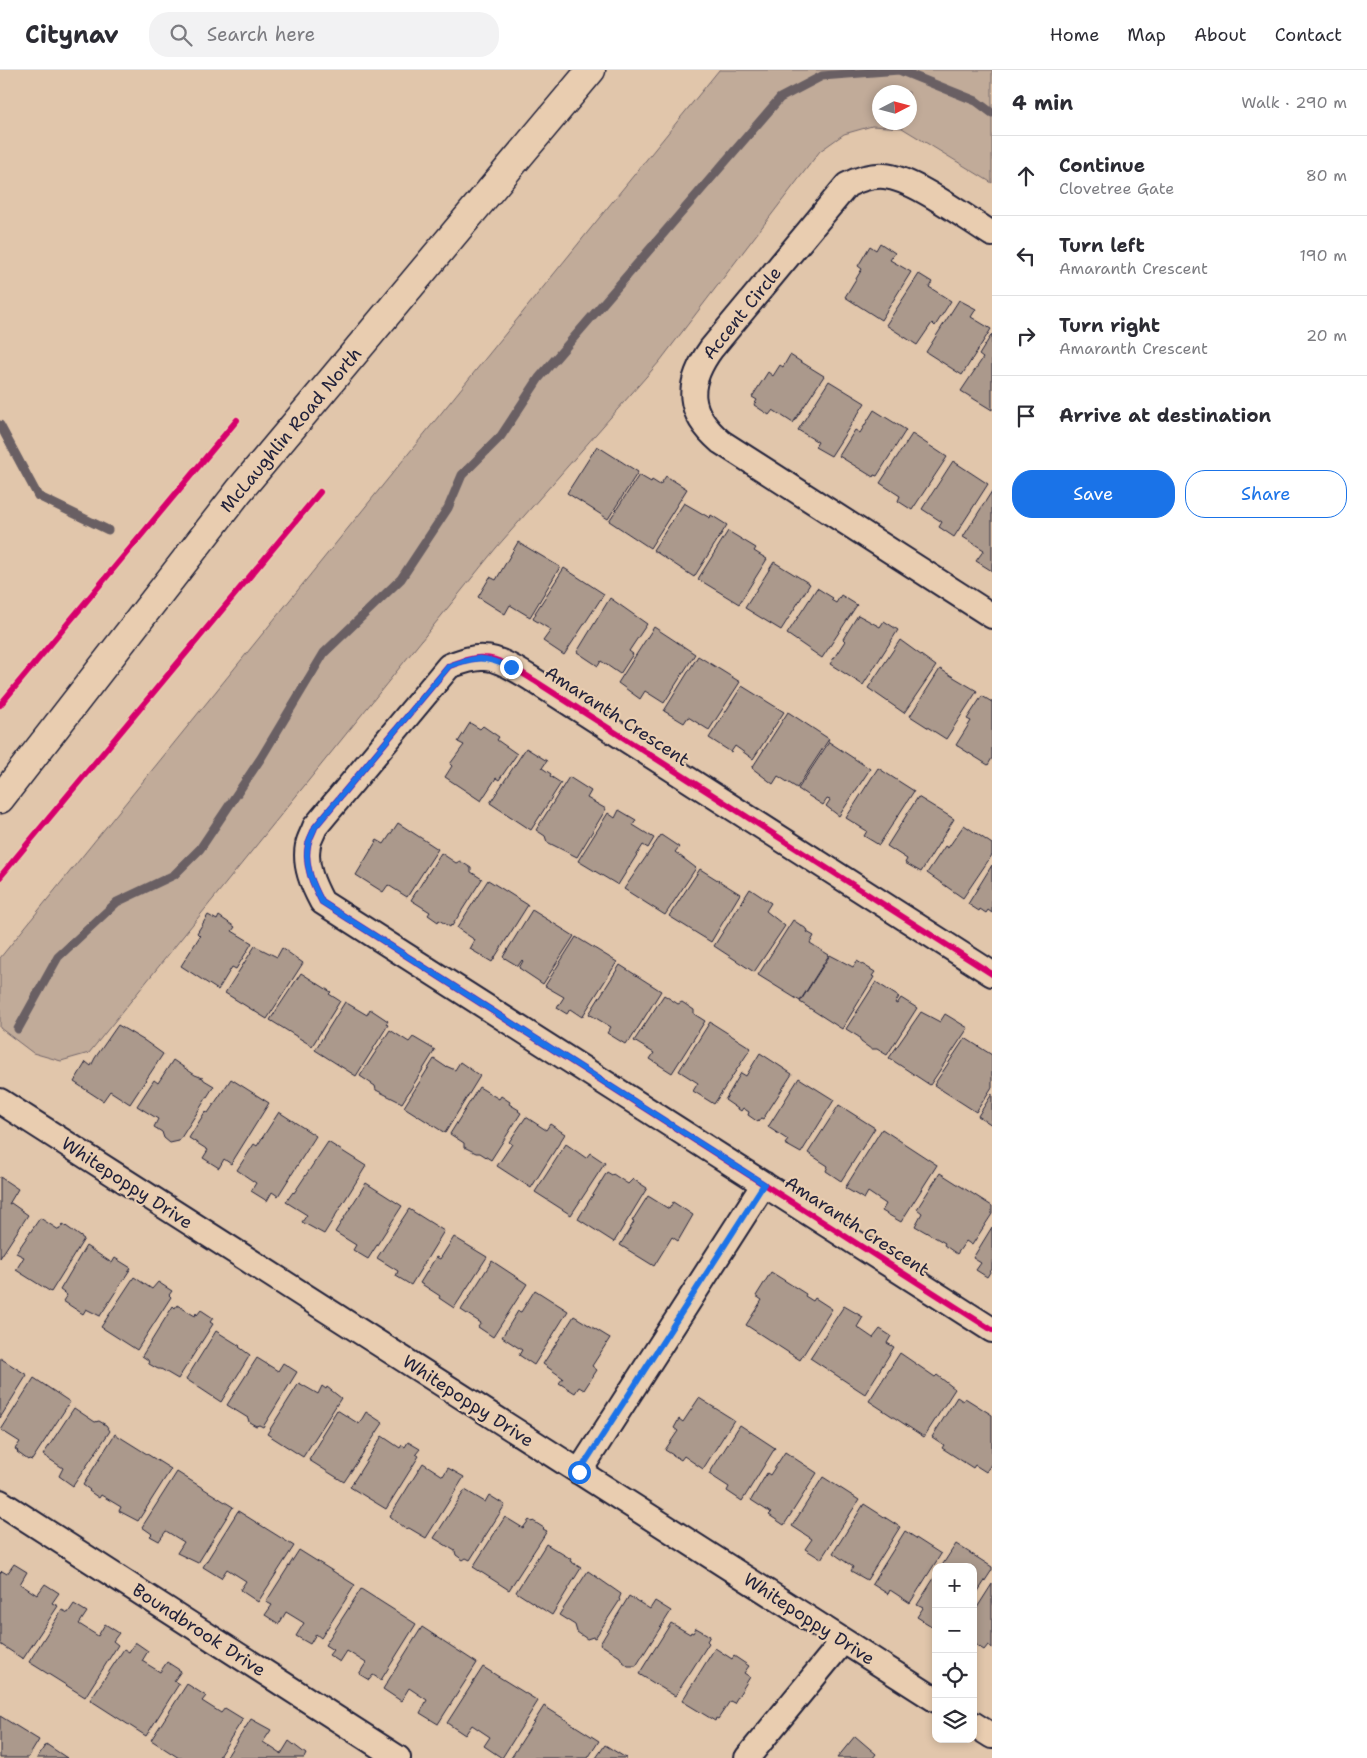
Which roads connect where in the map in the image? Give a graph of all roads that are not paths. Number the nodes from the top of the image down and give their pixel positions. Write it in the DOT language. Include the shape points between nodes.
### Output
graph roads {
  1 [pos="591,70"];
  2 [pos="992,234"];
  3 [pos="992,616"];
  4 [pos="0,799"];
  5 [pos="992,974"];
  6 [pos="0,1102"];
  7 [pos="764,1184"];
  8 [pos="992,1330"];
  9 [pos="579,1472"];
  10 [pos="0,1502"];
  11 [pos="843,1641"];
  12 [pos="933,1698"];
  13 [pos="977,1727"];
  14 [pos="992,1736"];
  15 [pos="398,1758"];
  16 [pos="747,1758"];
  1 -- 4 [label="main road, McLaughlin Road North" via="239,492"];
  2 -- 3 [label="street, Accent Circle" via="917,187 894,177 872,177 848,185 711,349 701,363 692,392 700,420 721,442"];
  5 -- 7 [label="street, Amaranth Crescent" via="511,667 486,658 449,666 315,827 308,845 307,860 310,880 322,902"];
  6 -- 9 [label="street, Whitepoppy Drive"];
  7 -- 8 [label="street, Amaranth Crescent"];
  7 -- 9 [label="street"];
  9 -- 11 [label="street, Whitepoppy Drive"];
  10 -- 15 [label="street, Boundbrook Drive"];
  11 -- 12 [label="street, Whitepoppy Drive"];
  11 -- 16 [label="street"];
  13 -- 14 [label="street"];
}
